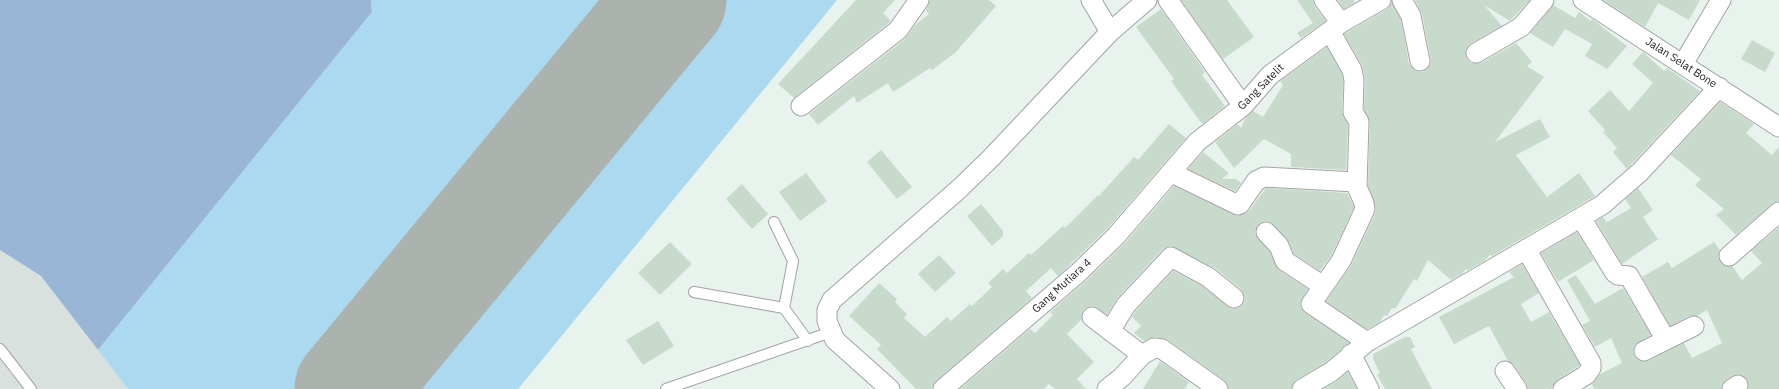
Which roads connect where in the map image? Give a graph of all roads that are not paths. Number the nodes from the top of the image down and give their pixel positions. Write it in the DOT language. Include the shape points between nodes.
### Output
graph roads {
  1 [pos="919,0"];
  2 [pos="1091,0"];
  3 [pos="1147,0"];
  4 [pos="1168,0"];
  5 [pos="1324,0"];
  6 [pos="1381,0"];
  7 [pos="1402,0"];
  8 [pos="1544,0"];
  9 [pos="1583,0"];
  10 [pos="1721,0"];
  11 [pos="1335,27"];
  12 [pos="1110,32"];
  13 [pos="1476,53"];
  14 [pos="1420,61"];
  15 [pos="1683,64"];
  16 [pos="1719,87"];
  17 [pos="801,106"];
  18 [pos="1243,106"];
  19 [pos="1779,127"];
  20 [pos="1172,173"];
  21 [pos="1356,182"];
  22 [pos="1779,212"];
  23 [pos="1581,218"];
  24 [pos="774,222"];
  25 [pos="1266,232"];
  26 [pos="1526,248"];
  27 [pos="1729,256"];
  28 [pos="1323,286"];
  29 [pos="694,292"];
  30 [pos="1234,298"];
  31 [pos="784,308"];
  32 [pos="1092,317"];
  33 [pos="1694,326"];
  34 [pos="1110,331"];
  35 [pos="831,332"];
  36 [pos="808,340"];
  37 [pos="1666,340"];
  38 [pos="1367,342"];
  39 [pos="0,349"];
  40 [pos="1644,351"];
  41 [pos="1351,354"];
  42 [pos="1142,355"];
  43 [pos="1505,370"];
  44 [pos="31,389"];
  45 [pos="666,389"];
  46 [pos="890,389"];
  47 [pos="943,389"];
  48 [pos="1108,389"];
  49 [pos="1218,389"];
  50 [pos="1302,389"];
  51 [pos="1369,389"];
  52 [pos="1517,389"];
  53 [pos="1563,389"];
  1 -- 17 [label="street" via="898,30"];
  2 -- 12 [label="street"];
  3 -- 12 [label="street"];
  4 -- 18 [label="street"];
  5 -- 11 [label="street"];
  6 -- 11 [label="street, Gang Satelit"];
  7 -- 14 [label="street" via="1411,16"];
  8 -- 13 [label="street" via="1521,27"];
  9 -- 15 [label="street, Jalan Selat Bone"];
  10 -- 15 [label="street"];
  11 -- 18 [label="street, Gang Satelit" via="1270,75"];
  11 -- 21 [label="street" via="1354,80 1353,112 1359,122"];
  12 -- 35 [label="street" via="959,189 832,300 827,310"];
  15 -- 16 [label="street, Jalan Selat Bone"];
  16 -- 19 [label="street, Jalan Selat Bone"];
  16 -- 23 [label="street" via="1632,180 1602,205"];
  18 -- 20 [label="street, Gang Satelit" via="1197,142"];
  20 -- 21 [label="street" via="1238,205 1256,181 1264,177"];
  20 -- 47 [label="street, Gang Mutiara 4" via="1116,236 1078,273"];
  21 -- 28 [label="street" via="1365,209 1341,261"];
  22 -- 27 [label="street"];
  23 -- 26 [label="street"];
  23 -- 37 [label="street" via="1615,273 1629,276"];
  24 -- 31 [label="lane" via="793,261"];
  25 -- 28 [label="street" via="1279,246 1285,261"];
  26 -- 38 [label="street"];
  26 -- 53 [label="street" via="1591,363 1586,375"];
  28 -- 38 [label="street" via="1311,303 1312,307"];
  29 -- 31 [label="lane"];
  30 -- 34 [label="street" via="1208,277 1171,257 1126,305"];
  31 -- 36 [label="lane"];
  32 -- 34 [label="street"];
  33 -- 37 [label="street"];
  34 -- 42 [label="street"];
  35 -- 36 [label="lane"];
  35 -- 46 [label="street" via="835,340"];
  36 -- 45 [label="lane"];
  37 -- 40 [label="street"];
  38 -- 41 [label="street"];
  39 -- 44 [label="lane"];
  41 -- 50 [label="street" via="1331,372"];
  41 -- 51 [label="street"];
  42 -- 48 [label="street"];
  42 -- 49 [label="street" via="1154,348 1162,349"];
  43 -- 52 [label="street"];
}
